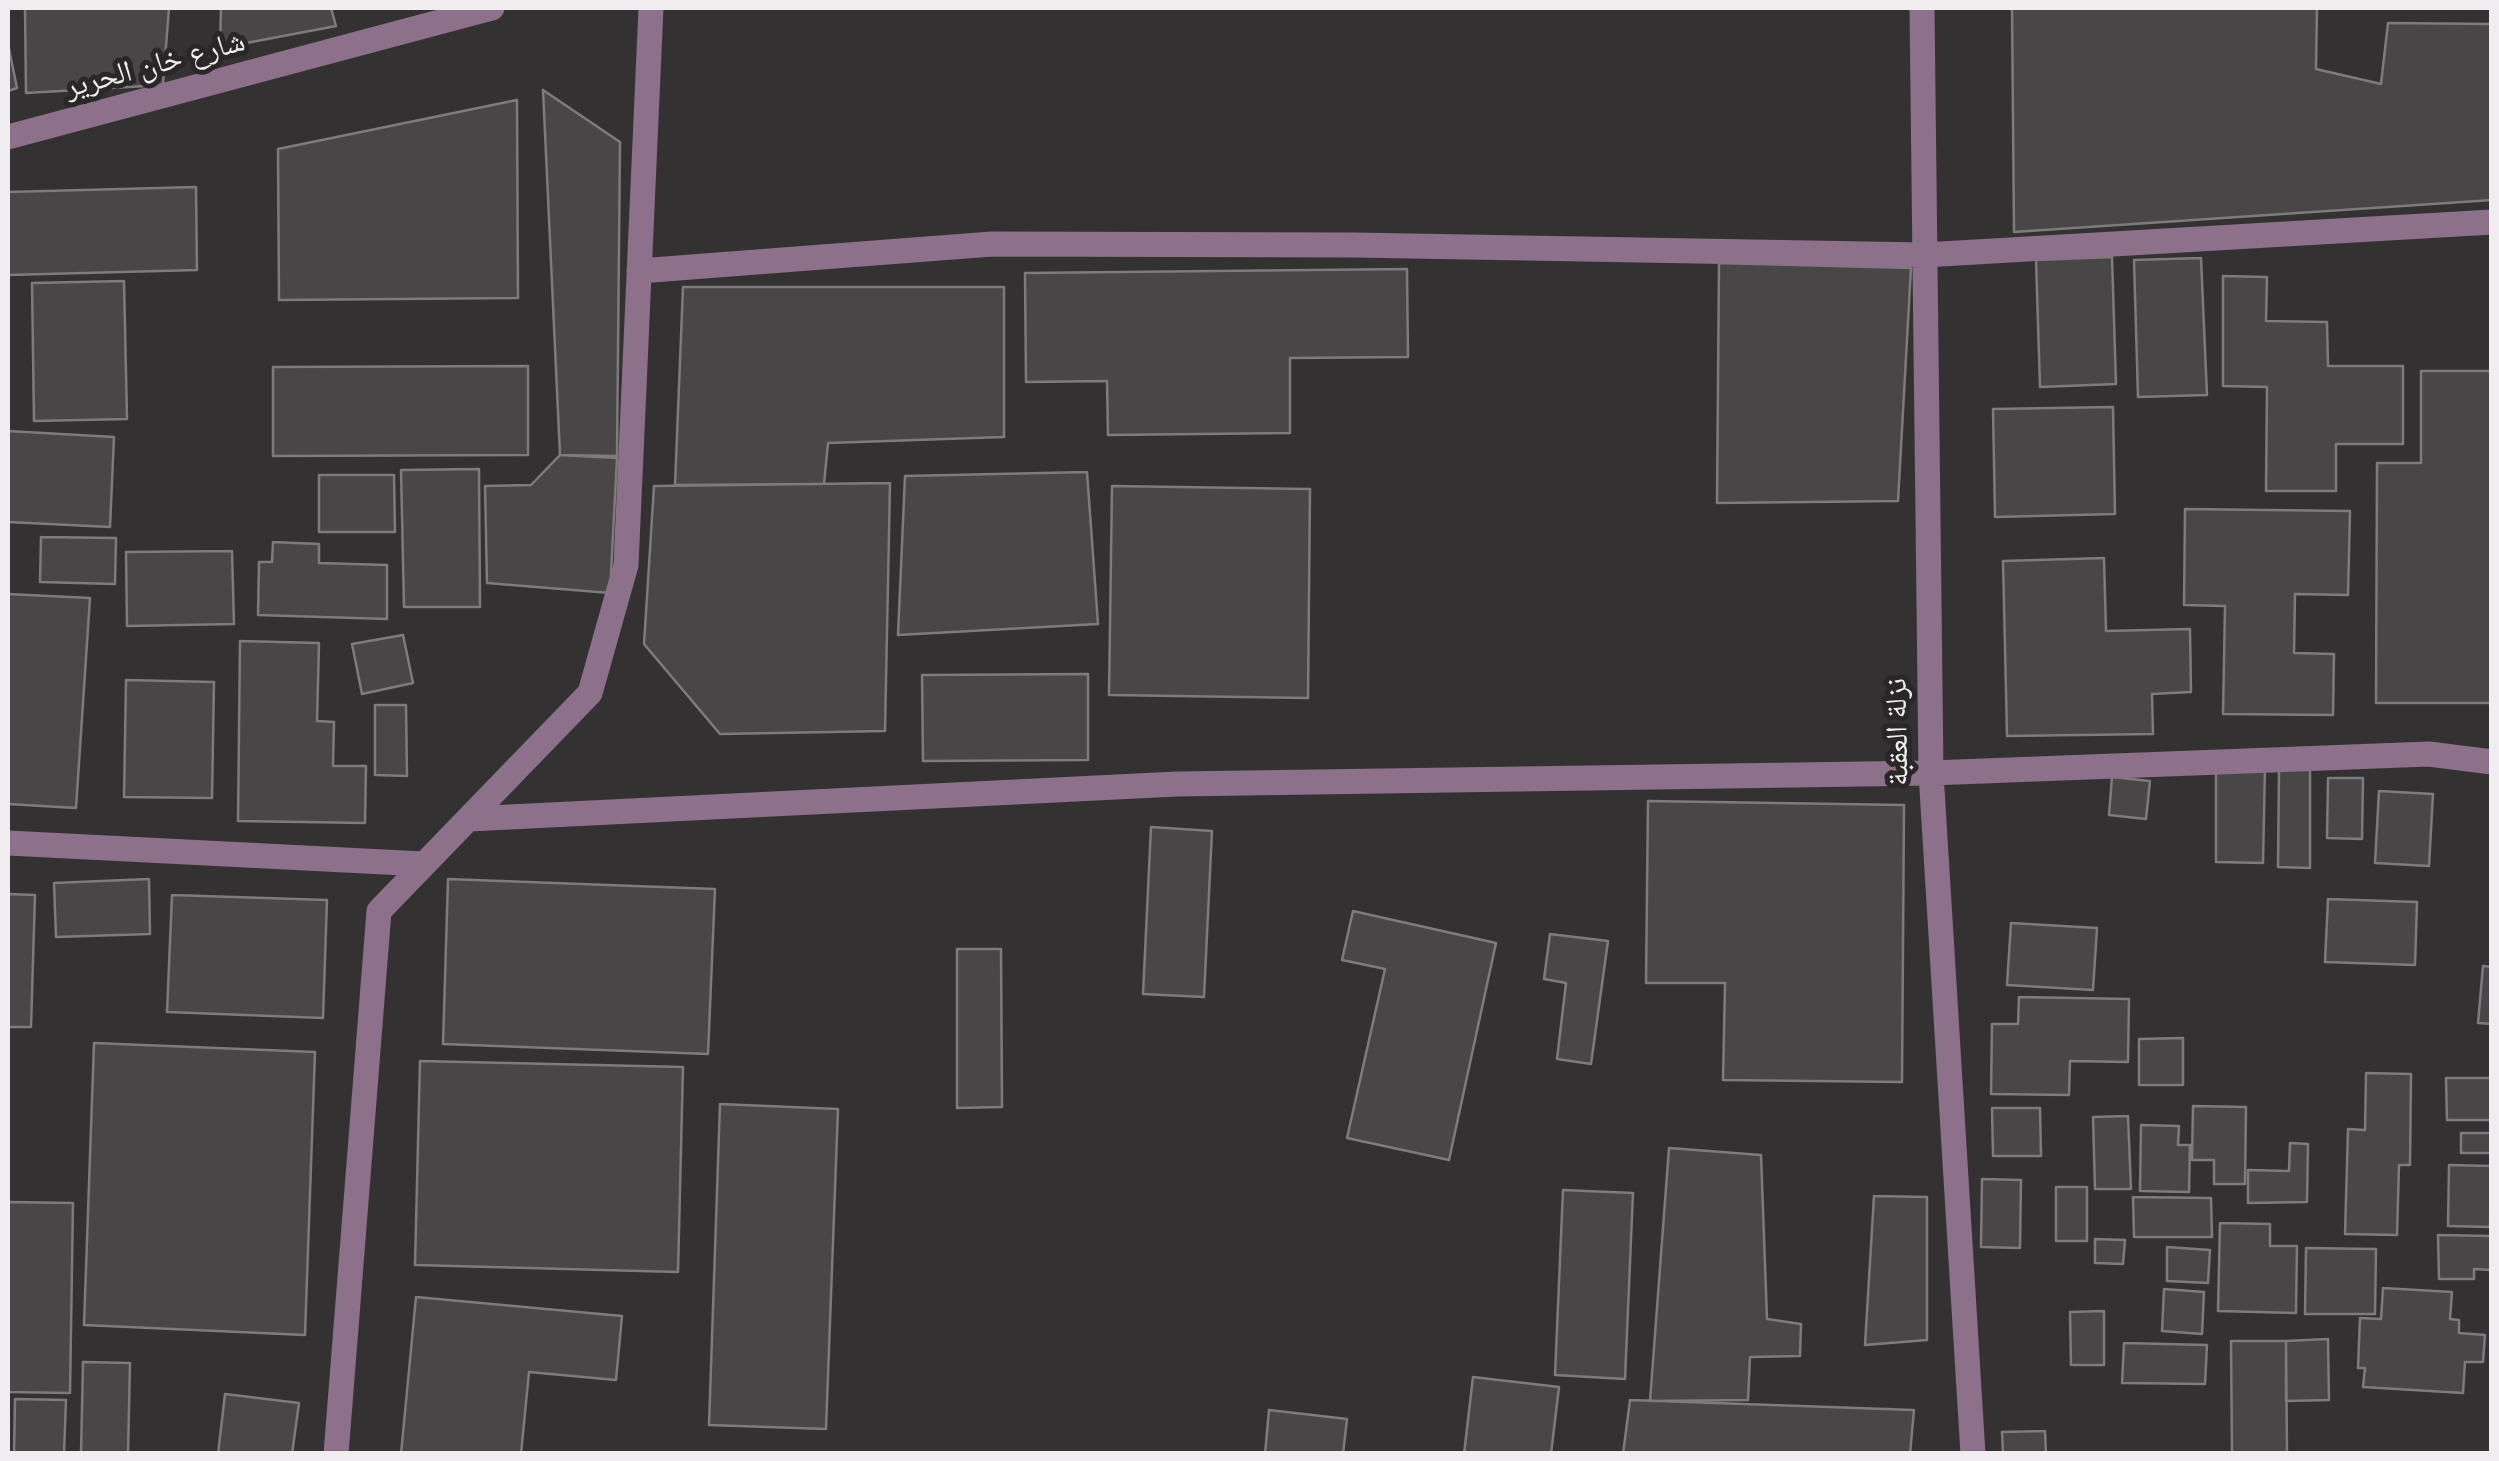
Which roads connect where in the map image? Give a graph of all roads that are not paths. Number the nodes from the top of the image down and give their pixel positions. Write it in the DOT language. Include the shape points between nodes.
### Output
graph roads {
  1 [pos="492,8"];
  2 [pos="651,8"];
  3 [pos="1922,8"];
  4 [pos="8,138"];
  5 [pos="2492,222"];
  6 [pos="1924,255"];
  7 [pos="639,271"];
  8 [pos="2492,762"];
  9 [pos="1931,773"];
  10 [pos="468,818"];
  11 [pos="8,843"];
  12 [pos="424,864"];
  13 [pos="336,1454"];
  14 [pos="1974,1454"];
  1 -- 4 [label="street, شارع خان الحرير"];
  2 -- 7 [label="street"];
  3 -- 6 [label="street, نزلة العقبة"];
  5 -- 6 [label="street"];
  6 -- 7 [label="street" via="992,244"];
  6 -- 9 [label="street, نزلة العقبة"];
  7 -- 10 [label="street" via="626,565 590,693"];
  8 -- 9 [label="street" via="2428,754"];
  9 -- 10 [label="street" via="1176,784"];
  9 -- 14 [label="street, نزلة العقبة"];
  10 -- 12 [label="street"];
  11 -- 12 [label="street"];
  12 -- 13 [label="street" via="379,910"];
}
